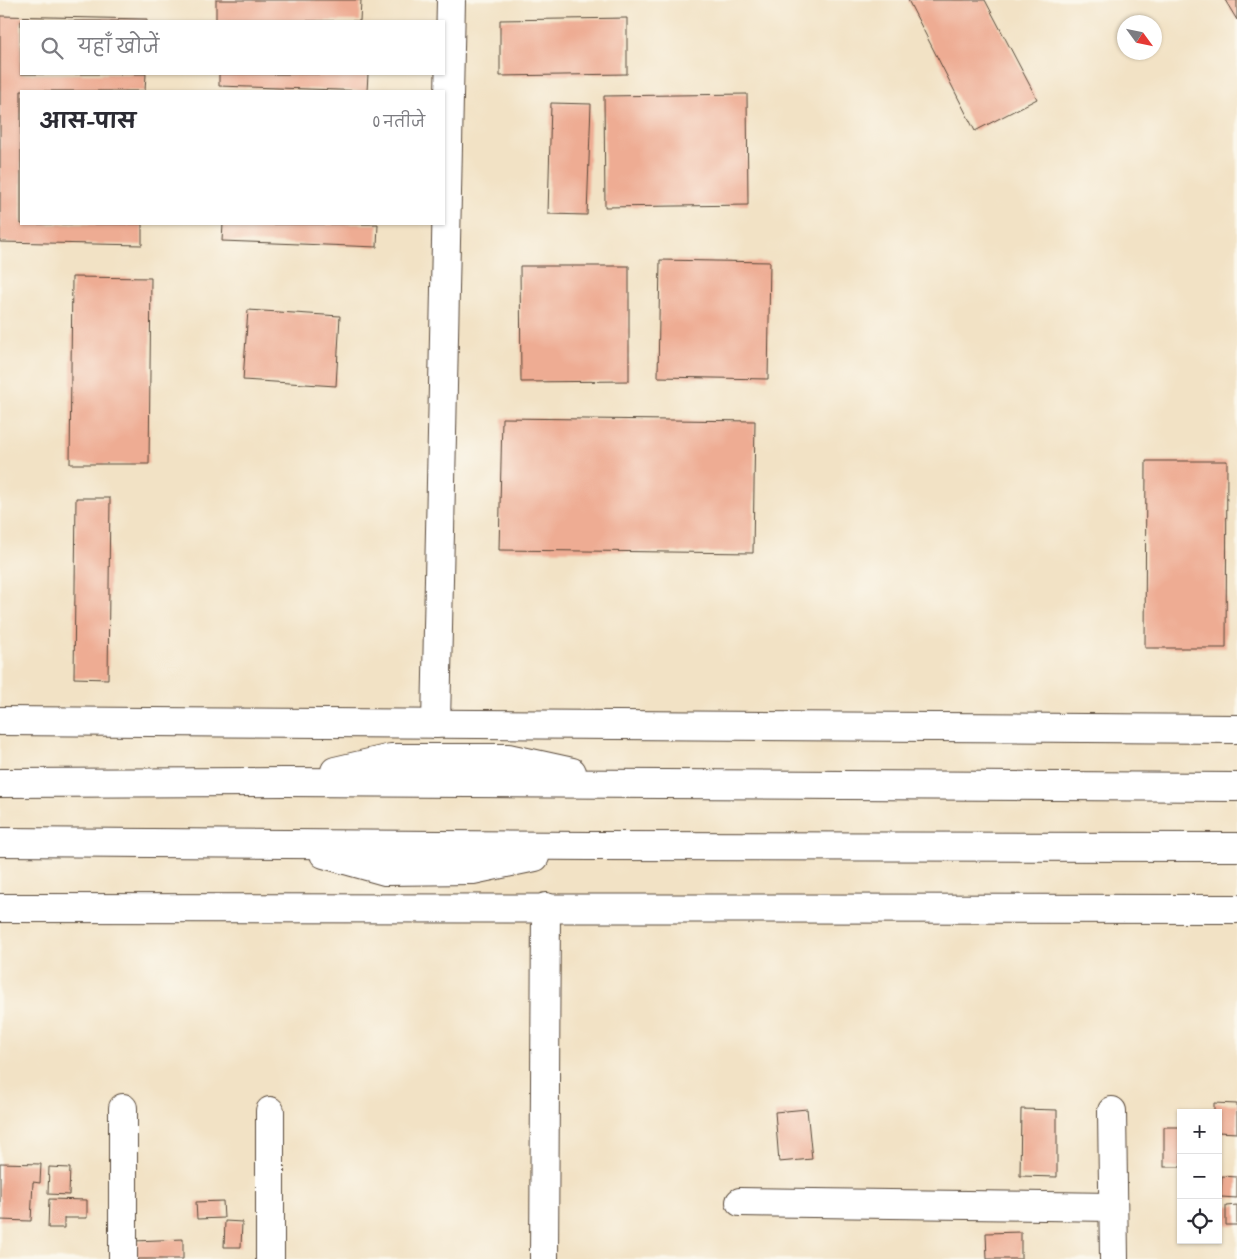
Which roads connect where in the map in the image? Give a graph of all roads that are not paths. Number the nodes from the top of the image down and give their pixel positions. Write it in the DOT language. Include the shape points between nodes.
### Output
graph roads {
  1 [pos="451,0"];
  2 [pos="0,721"];
  3 [pos="436,724"];
  4 [pos="1237,729"];
  5 [pos="0,783"];
  6 [pos="1237,787"];
  7 [pos="0,842"];
  8 [pos="1237,847"];
  9 [pos="546,907"];
  10 [pos="0,908"];
  11 [pos="1237,908"];
  12 [pos="123,1108"];
  13 [pos="270,1111"];
  14 [pos="1112,1111"];
  15 [pos="740,1202"];
  16 [pos="1113,1207"];
  17 [pos="123,1259"];
  18 [pos="270,1259"];
  19 [pos="544,1259"];
  20 [pos="1114,1259"];
  1 -- 3 [label="street"];
  2 -- 3 [label="street"];
  3 -- 4 [label="street"];
  5 -- 6 [label="street"];
  7 -- 8 [label="street"];
  9 -- 10 [label="street"];
  9 -- 11 [label="street"];
  9 -- 19 [label="street"];
  12 -- 17 [label="street"];
  13 -- 18 [label="street"];
  14 -- 16 [label="street"];
  15 -- 16 [label="street"];
  16 -- 20 [label="street"];
}
